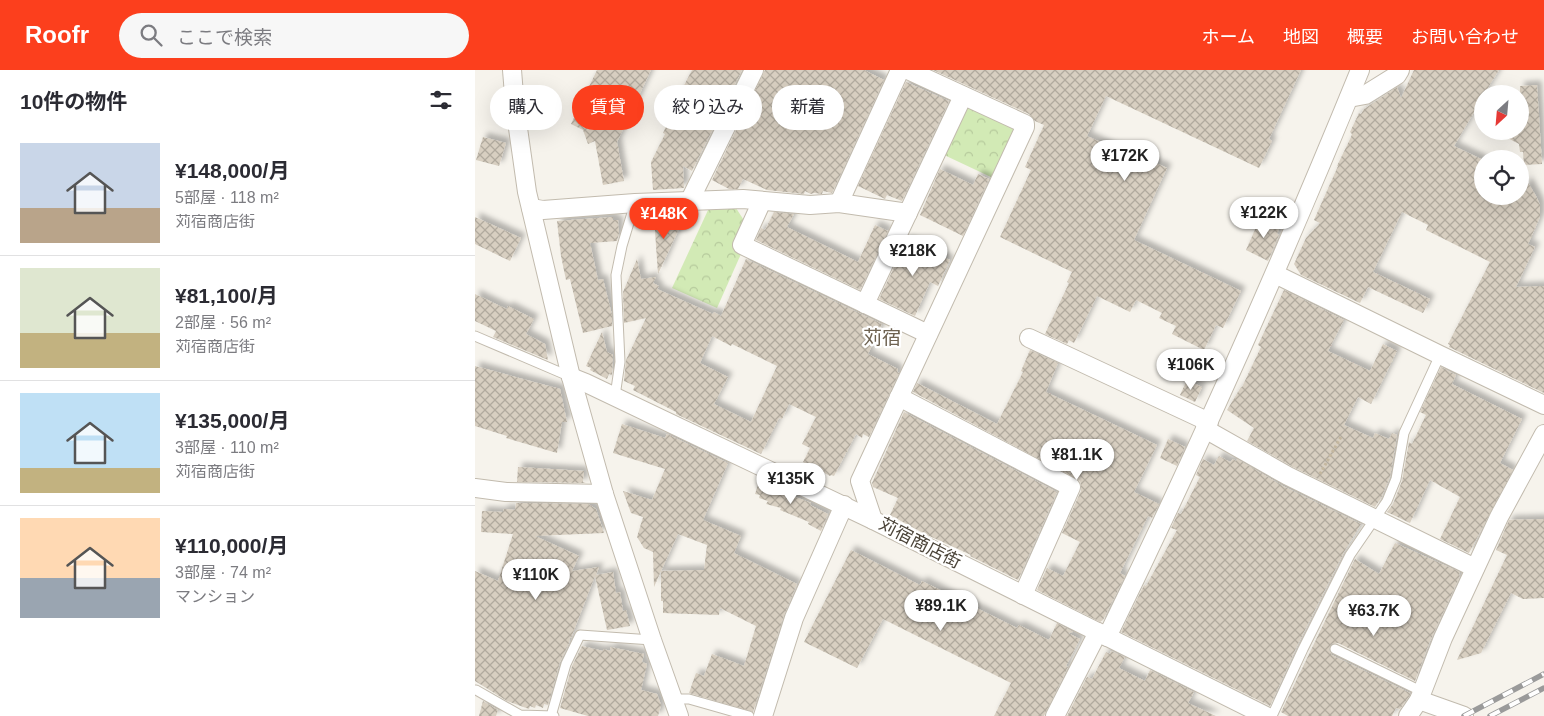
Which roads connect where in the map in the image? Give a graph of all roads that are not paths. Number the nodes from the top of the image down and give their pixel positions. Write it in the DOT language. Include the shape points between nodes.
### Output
graph roads {
  1 [pos="511,70"];
  2 [pos="754,70"];
  3 [pos="900,70"];
  4 [pos="908,70"];
  5 [pos="1360,70"];
  6 [pos="1399,70"];
  7 [pos="963,96"];
  8 [pos="1349,98"];
  9 [pos="762,201"];
  10 [pos="689,202"];
  11 [pos="635,203"];
  12 [pos="839,203"];
  13 [pos="531,208"];
  14 [pos="908,213"];
  15 [pos="1275,274"];
  16 [pos="865,304"];
  17 [pos="928,334"];
  18 [pos="475,336"];
  19 [pos="1029,338"];
  20 [pos="1440,355"];
  21 [pos="571,377"];
  22 [pos="615,396"];
  23 [pos="899,397"];
  24 [pos="1544,405"];
  25 [pos="1207,426"];
  26 [pos="1544,434"];
  27 [pos="475,488"];
  28 [pos="604,494"];
  29 [pos="844,506"];
  30 [pos="873,520"];
  31 [pos="1375,520"];
  32 [pos="1475,568"];
  33 [pos="1023,595"];
  34 [pos="1102,634"];
  35 [pos="652,640"];
  36 [pos="1335,649"];
  37 [pos="476,690"];
  38 [pos="1421,696"];
  39 [pos="676,708"];
  40 [pos="1242,710"];
  41 [pos="553,716"];
  42 [pos="749,716"];
  43 [pos="763,716"];
  44 [pos="1055,716"];
  45 [pos="1266,716"];
  46 [pos="1272,716"];
  47 [pos="1408,716"];
  48 [pos="1464,716"];
  1 -- 13 [label="street"];
  2 -- 10 [label="street"];
  3 -- 12 [label="street"];
  4 -- 7 [label="street"];
  5 -- 8 [label="street"];
  6 -- 8 [label="street" via="1397,75 1365,94"];
  7 -- 14 [label="street"];
  7 -- 17 [label="street" via="1025,124 1025,127"];
  8 -- 15 [label="street"];
  9 -- 10 [label="street"];
  9 -- 12 [label="street" via="811,205"];
  9 -- 16 [label="street" via="741,245"];
  10 -- 11 [label="street"];
  11 -- 13 [label="street" via="543,210"];
  11 -- 22 [label="lane" via="616,276 621,362"];
  12 -- 14 [label="street"];
  13 -- 21 [label="street"];
  14 -- 16 [label="street"];
  15 -- 20 [label="street"];
  15 -- 25 [label="street"];
  16 -- 17 [label="street"];
  17 -- 23 [label="street"];
  18 -- 21 [label="lane"];
  19 -- 25 [label="street"];
  20 -- 24 [label="street"];
  20 -- 31 [label="lane" via="1404,433 1396,479"];
  21 -- 22 [label="street, 苅宿商店街"];
  21 -- 28 [label="street"];
  22 -- 29 [label="street, 苅宿商店街"];
  23 -- 30 [label="street" via="860,481"];
  23 -- 33 [label="street" via="1071,487"];
  25 -- 31 [label="street" via="1312,488"];
  25 -- 34 [label="street" via="1155,538"];
  26 -- 32 [label="street"];
  27 -- 28 [label="street" via="506,492"];
  28 -- 35 [label="street"];
  29 -- 30 [label="street, 苅宿商店街"];
  29 -- 43 [label="street" via="794,618"];
  30 -- 33 [label="street, 苅宿商店街"];
  31 -- 32 [label="street"];
  31 -- 46 [label="lane" via="1350,555"];
  32 -- 38 [label="street"];
  33 -- 34 [label="street, 苅宿商店街"];
  34 -- 40 [label="street, 苅宿商店街"];
  34 -- 44 [label="street"];
  35 -- 39 [label="street"];
  35 -- 41 [label="lane" via="580,635 566,664"];
  36 -- 38 [label="lane"];
  37 -- 41 [label="lane" via="520,715"];
  38 -- 47 [label="street"];
  38 -- 48 [label="street"];
  39 -- 42 [label="lane" via="689,700"];
  40 -- 45 [label="street, 苅宿商店街"];
}
